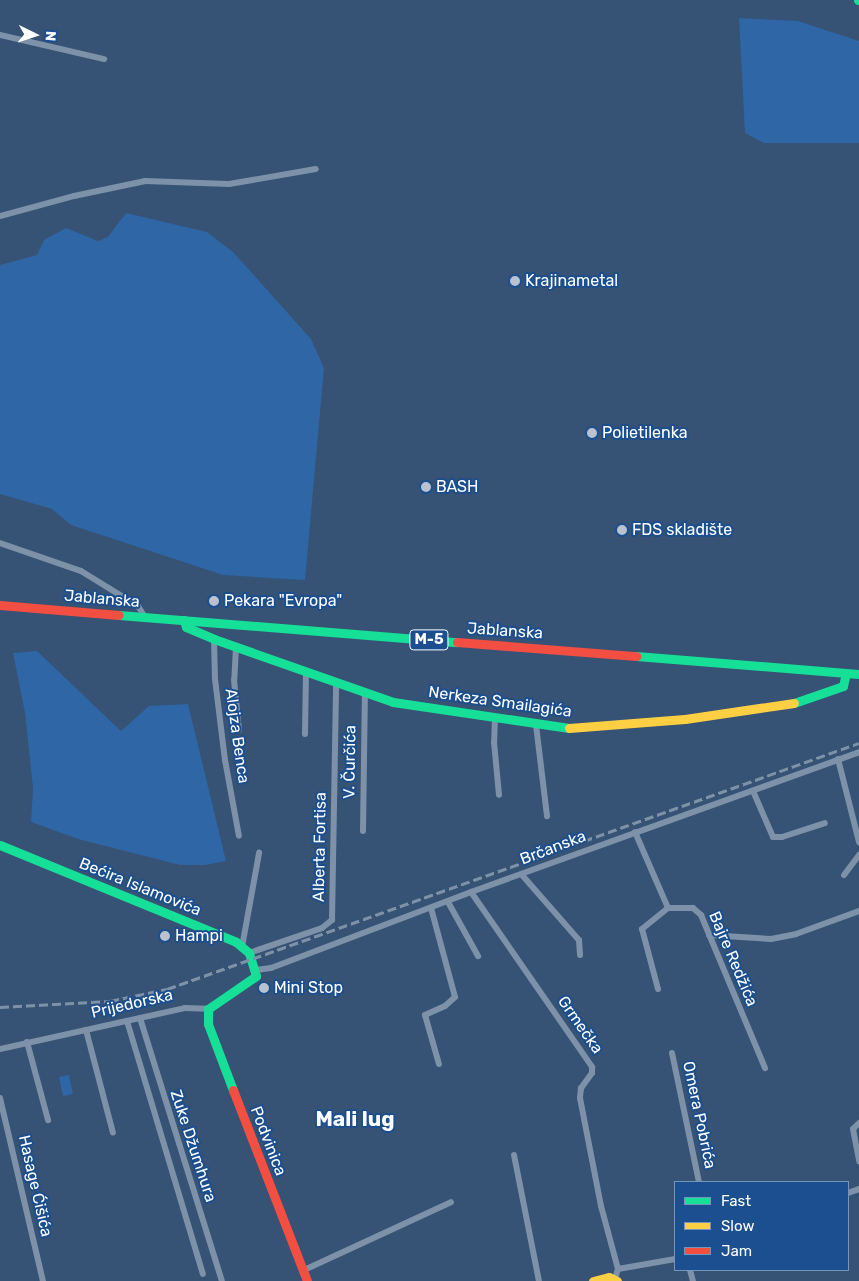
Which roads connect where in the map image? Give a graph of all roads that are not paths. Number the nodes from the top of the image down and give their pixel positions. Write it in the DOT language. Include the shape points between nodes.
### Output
graph roads {
  1 [pos="0,35"];
  2 [pos="104,59"];
  3 [pos="316,169"];
  4 [pos="0,216"];
  5 [pos="0,543"];
  6 [pos="0,605"];
  7 [pos="144,617"];
  8 [pos="184,620"];
  9 [pos="214,639"];
  10 [pos="236,647"];
  11 [pos="306,673"];
  12 [pos="846,673"];
  13 [pos="859,674"];
  14 [pos="336,683"];
  15 [pos="366,693"];
  16 [pos="495,717"];
  17 [pos="536,725"];
  18 [pos="239,730"];
  19 [pos="305,734"];
  20 [pos="859,752"];
  21 [pos="838,759"];
  22 [pos="753,791"];
  23 [pos="499,795"];
  24 [pos="547,816"];
  25 [pos="825,822"];
  26 [pos="363,831"];
  27 [pos="635,832"];
  28 [pos="239,836"];
  29 [pos="859,842"];
  30 [pos="0,845"];
  31 [pos="259,854"];
  32 [pos="859,855"];
  33 [pos="522,875"];
  34 [pos="844,875"];
  35 [pos="471,892"];
  36 [pos="448,902"];
  37 [pos="431,908"];
  38 [pos="668,908"];
  39 [pos="859,911"];
  40 [pos="709,935"];
  41 [pos="245,950"];
  42 [pos="580,955"];
  43 [pos="478,956"];
  44 [pos="256,970"];
  45 [pos="658,989"];
  46 [pos="208,1009"];
  47 [pos="140,1018"];
  48 [pos="127,1021"];
  49 [pos="86,1030"];
  50 [pos="28,1042"];
  51 [pos="0,1048"];
  52 [pos="672,1053"];
  53 [pos="439,1064"];
  54 [pos="764,1068"];
  55 [pos="0,1098"];
  56 [pos="48,1120"];
  57 [pos="859,1123"];
  58 [pos="113,1133"];
  59 [pos="514,1155"];
  60 [pos="859,1162"];
  61 [pos="699,1181"];
  62 [pos="451,1202"];
  63 [pos="674,1259"];
  64 [pos="618,1269"];
  65 [pos="302,1271"];
  66 [pos="202,1274"];
  67 [pos="616,1280"];
  68 [pos="43,1281"];
  69 [pos="222,1281"];
  70 [pos="307,1281"];
  71 [pos="539,1281"];
  72 [pos="593,1281"];
  1 -- 2 [label="street"];
  3 -- 4 [label="street" via="229,184 145,181"];
  5 -- 7 [label="street" via="81,571 138,606"];
  6 -- 7 [label="street, Jablanska / M-5"];
  7 -- 8 [label="street, Jablanska / M-5"];
  8 -- 9 [label="street, Nerkeza Smailagića" via="186,627"];
  8 -- 12 [label="street, Jablanska / M-5"];
  9 -- 10 [label="street, Nerkeza Smailagića"];
  9 -- 28 [label="street, Alojza Benca" via="215,680 225,760"];
  10 -- 11 [label="street, Nerkeza Smailagića"];
  10 -- 18 [label="street" via="234,680"];
  11 -- 14 [label="street, Nerkeza Smailagića"];
  11 -- 19 [label="street"];
  12 -- 13 [label="street, Jablanska / M-5"];
  12 -- 17 [label="street, Nerkeza Smailagića" via="842,686 793,703 684,719 575,729"];
  14 -- 15 [label="street, Nerkeza Smailagića"];
  14 -- 41 [label="street, Alberta Fortisa" via="332,920 322,928"];
  15 -- 16 [label="street, Nerkeza Smailagića" via="393,702"];
  15 -- 26 [label="street, V. Čurčića"];
  16 -- 17 [label="street, Nerkeza Smailagića"];
  16 -- 23 [label="street"];
  17 -- 24 [label="street"];
  20 -- 21 [label="street, Brčanska"];
  21 -- 22 [label="street, Brčanska"];
  21 -- 29 [label="street"];
  22 -- 25 [label="street" via="773,837"];
  22 -- 27 [label="street, Brčanska"];
  27 -- 33 [label="street, Brčanska"];
  27 -- 38 [label="street"];
  30 -- 41 [label="street, Bećira Islamovića"];
  31 -- 41 [label="street"];
  32 -- 34 [label="street"];
  33 -- 35 [label="street, Brčanska"];
  33 -- 42 [label="street" via="579,940"];
  35 -- 36 [label="street, Brčanska"];
  35 -- 64 [label="street, Grmečka" via="592,1066 592,1073 580,1088 580,1098 601,1206"];
  36 -- 37 [label="street, Brčanska"];
  36 -- 43 [label="street"];
  37 -- 44 [label="street, Brčanska" via="271,968"];
  37 -- 53 [label="street" via="454,997 445,1006 425,1015"];
  38 -- 40 [label="street, Bajre Redžića" via="684,906 697,910"];
  38 -- 45 [label="street" via="642,929"];
  39 -- 40 [label="street" via="796,934 770,939"];
  40 -- 54 [label="street, Bajre Redžića"];
  41 -- 44 [label="street"];
  44 -- 46 [label="street" via="252,980"];
  46 -- 47 [label="street, Prijedorska" via="184,1008"];
  46 -- 65 [label="street, Podvinica" via="211,1034"];
  47 -- 48 [label="street, Prijedorska"];
  47 -- 69 [label="street, Zuke Džumhura"];
  48 -- 49 [label="street, Prijedorska"];
  48 -- 66 [label="street"];
  49 -- 50 [label="street, Prijedorska"];
  49 -- 58 [label="street"];
  50 -- 51 [label="street, Prijedorska"];
  50 -- 56 [label="street"];
  52 -- 61 [label="street, Omera Pobrića"];
  55 -- 68 [label="street, Hasage Ćišića"];
  57 -- 60 [label="street" via="853,1129"];
  59 -- 71 [label="street"];
  62 -- 65 [label="street"];
  63 -- 64 [label="street"];
  64 -- 67 [label="street"];
  65 -- 70 [label="street, Podvinica"];
  67 -- 72 [label="street"];
}
